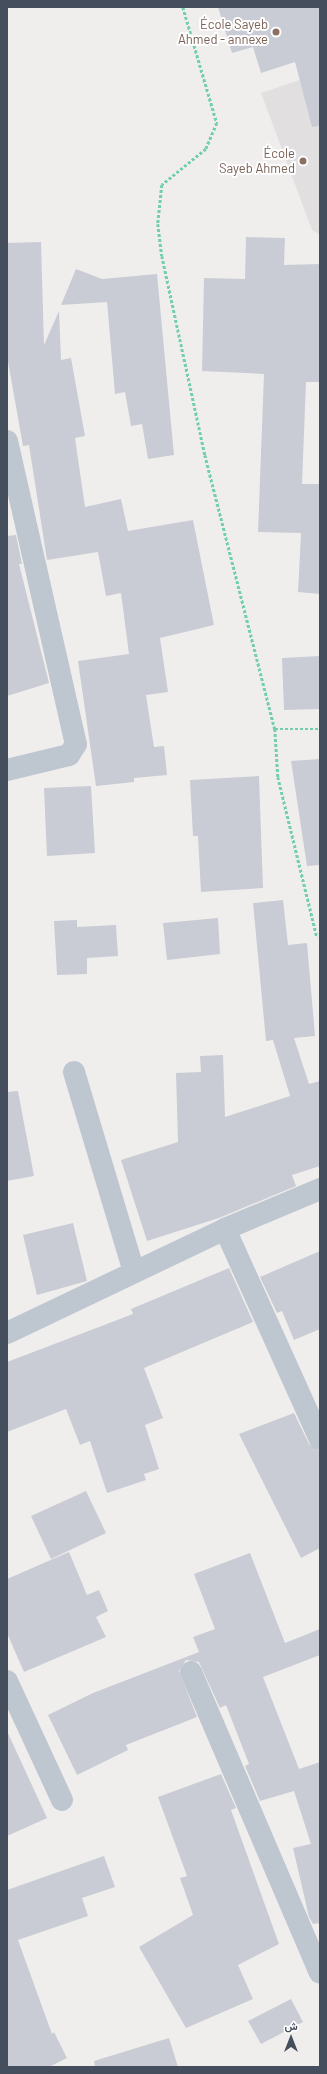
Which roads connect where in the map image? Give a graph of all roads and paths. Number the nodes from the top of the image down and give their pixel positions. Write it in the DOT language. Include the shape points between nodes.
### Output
graph roads {
  1 [pos="183,7"];
  2 [pos="7,441"];
  3 [pos="275,729"];
  4 [pos="320,729"];
  5 [pos="7,770"];
  6 [pos="317,937"];
  7 [pos="74,1072"];
  8 [pos="320,1188"];
  9 [pos="225,1229"];
  10 [pos="134,1272"];
  11 [pos="7,1333"];
  12 [pos="320,1439"];
  13 [pos="191,1672"];
  14 [pos="7,1681"];
  15 [pos="62,1800"];
  16 [pos="320,1973"];
  1 -- 3 [label="path" via="217,123 206,149 162,185 158,224 162,256 205,455"];
  2 -- 5 [label="street" via="76,744 69,755"];
  3 -- 4 [label="path"];
  3 -- 6 [label="path" via="278,777"];
  7 -- 10 [label="street"];
  8 -- 9 [label="street"];
  9 -- 10 [label="street"];
  9 -- 12 [label="street"];
  10 -- 11 [label="street"];
  13 -- 16 [label="street"];
  14 -- 15 [label="street"];
}
